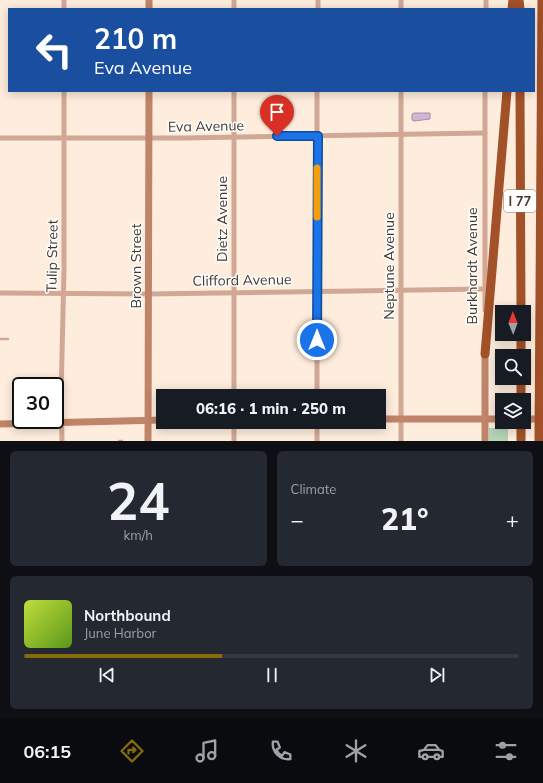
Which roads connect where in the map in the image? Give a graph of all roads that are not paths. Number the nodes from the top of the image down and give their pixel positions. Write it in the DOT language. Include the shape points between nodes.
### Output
graph roads {
  1 [pos="542,4"];
  2 [pos="543,18"];
  3 [pos="64,92"];
  4 [pos="149,92"];
  5 [pos="234,92"];
  6 [pos="317,92"];
  7 [pos="401,92"];
  8 [pos="485,92"];
  9 [pos="507,92"];
  10 [pos="520,92"];
  11 [pos="485,133"];
  12 [pos="401,134"];
  13 [pos="318,136"];
  14 [pos="234,137"];
  15 [pos="0,138"];
  16 [pos="64,138"];
  17 [pos="148,138"];
  18 [pos="484,289"];
  19 [pos="401,290"];
  20 [pos="317,291"];
  21 [pos="234,292"];
  22 [pos="0,293"];
  23 [pos="64,294"];
  24 [pos="148,294"];
  25 [pos="520,305"];
  26 [pos="0,339"];
  27 [pos="8,339"];
  28 [pos="485,354"];
  29 [pos="62,377"];
  30 [pos="234,389"];
  31 [pos="317,389"];
  32 [pos="386,419"];
  33 [pos="485,419"];
  34 [pos="495,419"];
  35 [pos="531,419"];
  36 [pos="543,419"];
  37 [pos="148,420"];
  38 [pos="156,420"];
  39 [pos="400,420"];
  40 [pos="64,422"];
  41 [pos="0,424"];
  42 [pos="12,424"];
  43 [pos="61,429"];
  44 [pos="234,429"];
  45 [pos="317,429"];
  46 [pos="521,429"];
  47 [pos="62,441"];
  48 [pos="148,441"];
  49 [pos="234,441"];
  50 [pos="317,441"];
  51 [pos="401,441"];
  52 [pos="485,441"];
  53 [pos="521,441"];
  54 [pos="539,441"];
  1 -- 2 [label="highway"];
  1 -- 54 [label="highway, I 77"];
  3 -- 16 [label="street, Tulip Street"];
  4 -- 17 [label="main road, Brown Street"];
  5 -- 14 [label="street, Dietz Avenue"];
  6 -- 13 [label="street"];
  7 -- 12 [label="street, Neptune Avenue"];
  8 -- 11 [label="street, Burkhardt Avenue"];
  9 -- 28 [label="highway"];
  10 -- 25 [label="highway, I 77"];
  11 -- 12 [label="street, Eva Avenue"];
  11 -- 18 [label="street, Burkhardt Avenue"];
  12 -- 13 [label="street, Eva Avenue"];
  12 -- 19 [label="street, Neptune Avenue"];
  13 -- 14 [label="street, Eva Avenue"];
  13 -- 20 [label="street"];
  14 -- 17 [label="street, Eva Avenue"];
  14 -- 21 [label="street, Dietz Avenue"];
  15 -- 16 [label="street, Eva Avenue"];
  16 -- 17 [label="street, Eva Avenue"];
  16 -- 23 [label="street, Tulip Street"];
  17 -- 24 [label="main road, Brown Street"];
  18 -- 19 [label="street, Clifford Avenue"];
  18 -- 28 [label="street, Burkhardt Avenue"];
  19 -- 20 [label="street, Clifford Avenue"];
  19 -- 39 [label="street, Neptune Avenue"];
  20 -- 21 [label="street, Clifford Avenue"];
  20 -- 31 [label="street"];
  21 -- 24 [label="street, Clifford Avenue"];
  21 -- 30 [label="street, Dietz Avenue"];
  22 -- 23 [label="street, Clifford Avenue"];
  23 -- 24 [label="street, Clifford Avenue"];
  23 -- 29 [label="street, Tulip Street"];
  24 -- 37 [label="main road, Brown Street"];
  26 -- 27 [label="lane"];
  28 -- 33 [label="main road, Burkhardt Avenue"];
  32 -- 39 [label="main road"];
  33 -- 34 [label="main road"];
  33 -- 39 [label="main road"];
  33 -- 52 [label="main road, Burkhardt Avenue"];
  35 -- 36 [label="main road"];
  37 -- 38 [label="main road"];
  37 -- 40 [label="main road"];
  37 -- 48 [label="main road, Brown Street"];
  39 -- 51 [label="street, Neptune Avenue"];
  41 -- 42 [label="main road"];
  43 -- 47 [label="street, Tulip Street"];
  44 -- 49 [label="street"];
  45 -- 50 [label="street"];
  46 -- 53 [label="highway"];
}
